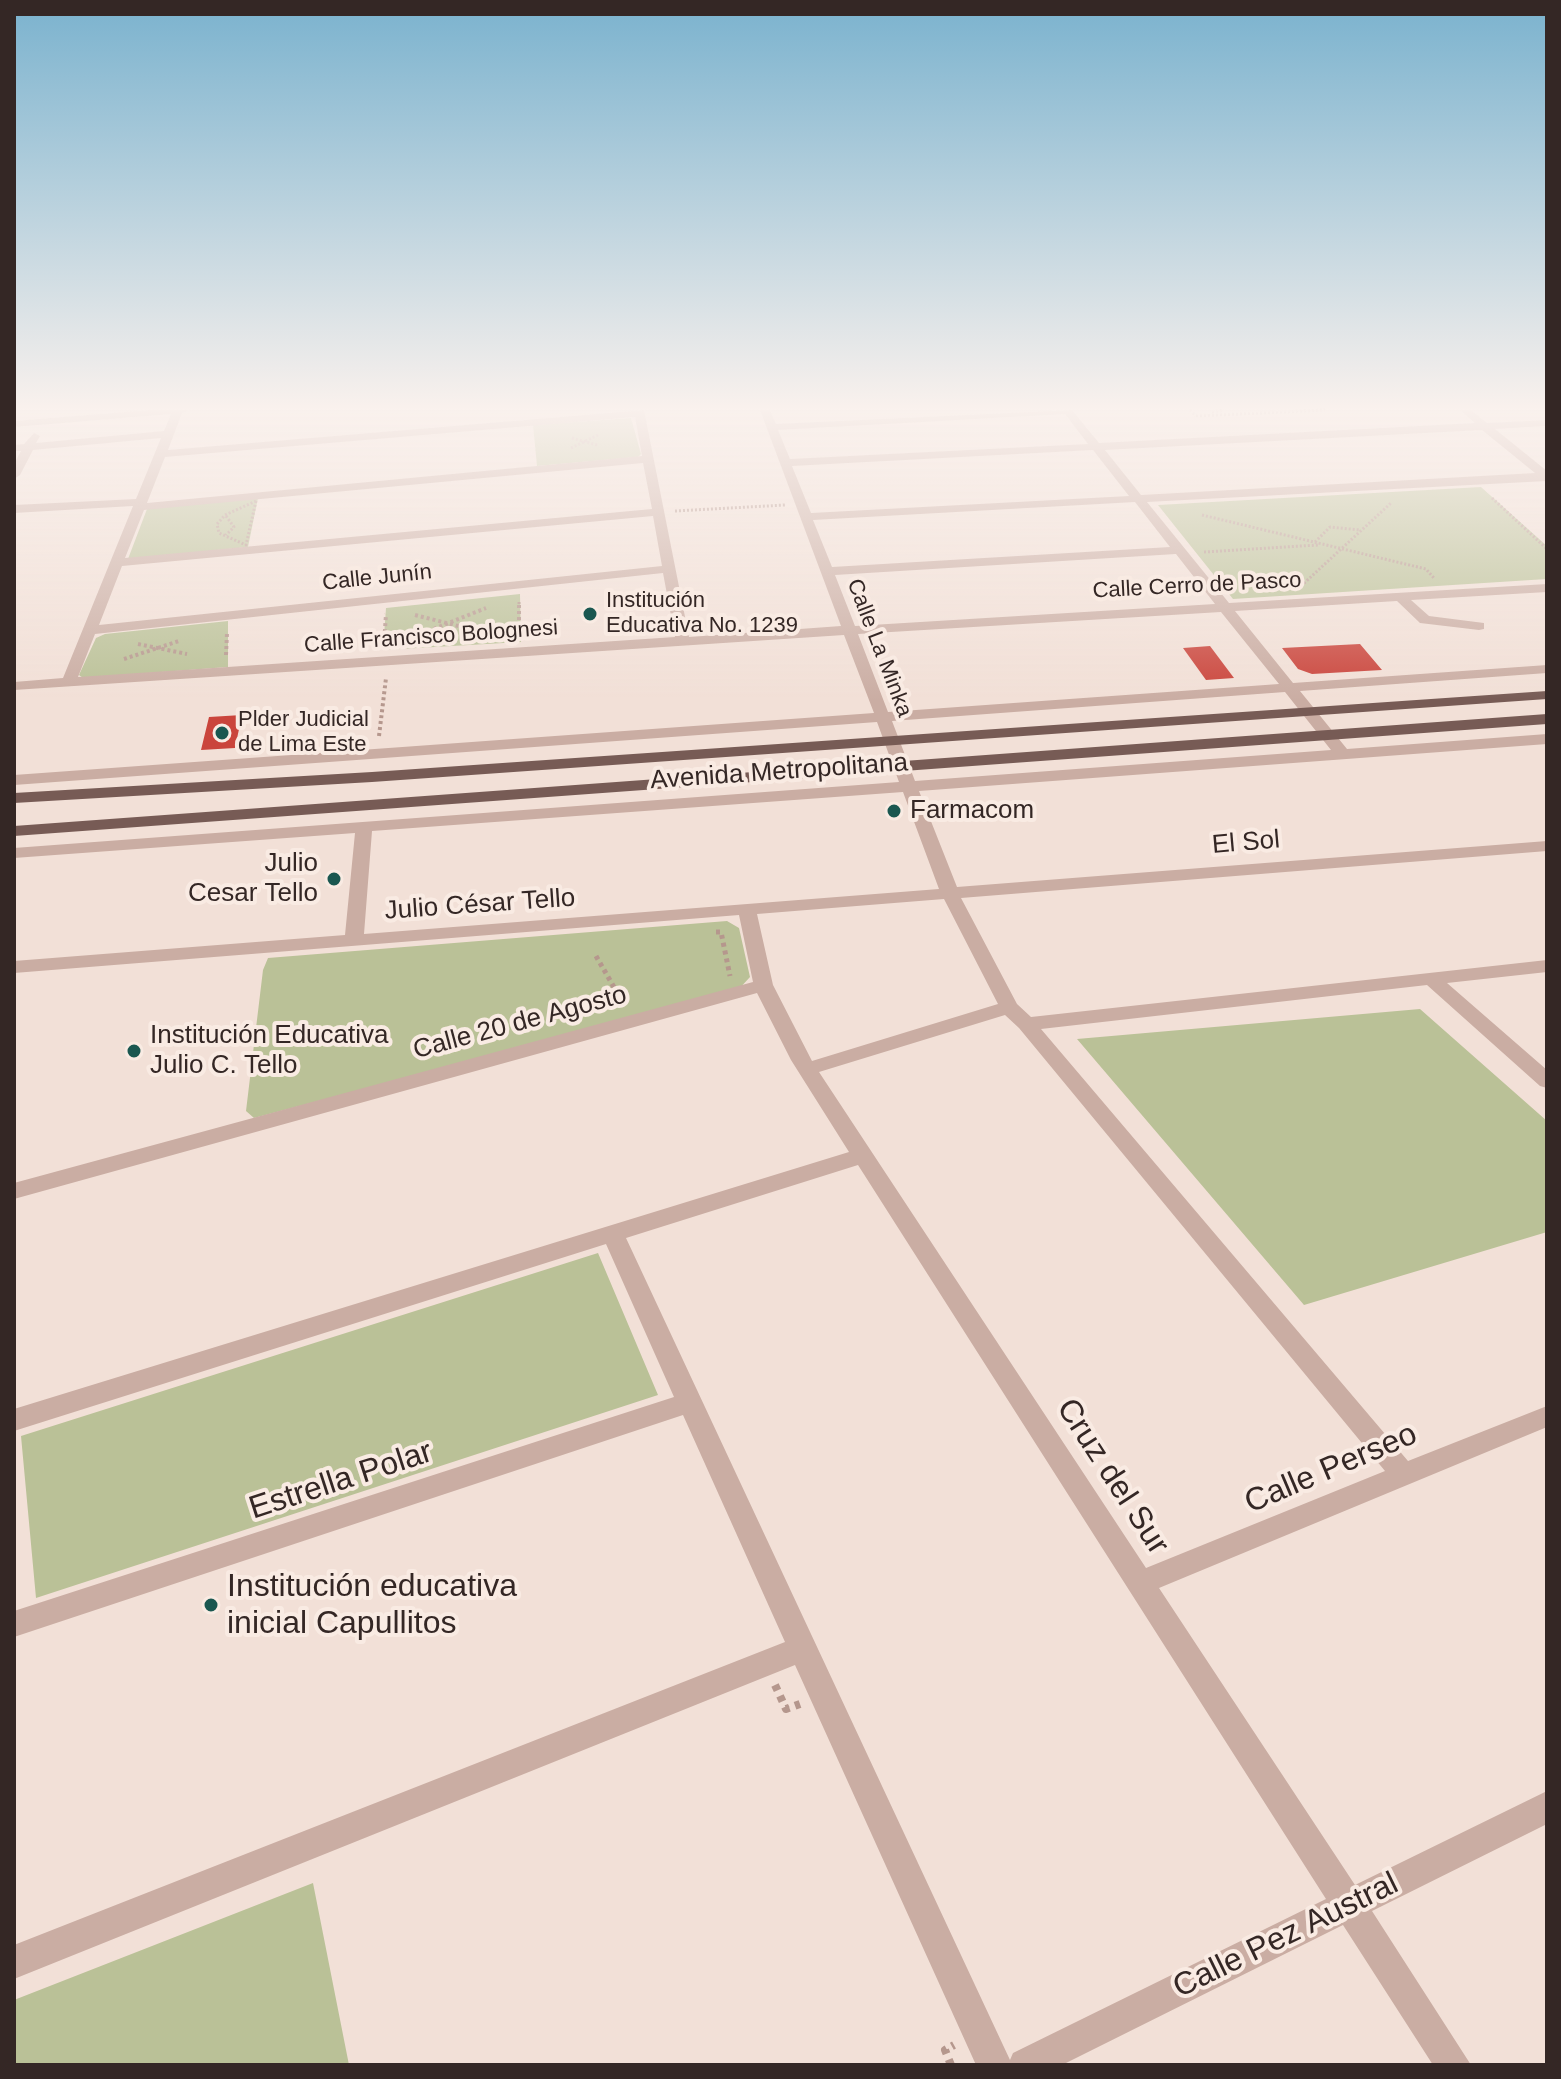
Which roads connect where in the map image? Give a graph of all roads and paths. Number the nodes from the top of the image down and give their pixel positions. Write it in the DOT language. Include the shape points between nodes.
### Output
graph roads {
  1 [pos="64,507"];
  2 [pos="139,507"];
  3 [pos="243,507"];
  4 [pos="255,507"];
  5 [pos="657,507"];
  6 [pos="803,507"];
  7 [pos="926,507"];
  8 [pos="1146,507"];
  9 [pos="1387,507"];
  10 [pos="1502,507"];
  11 [pos="14,509"];
  12 [pos="804,511"];
  13 [pos="217,512"];
  14 [pos="658,512"];
  15 [pos="1194,512"];
  16 [pos="225,515"];
  17 [pos="1361,530"];
  18 [pos="223,537"];
  19 [pos="1315,542"];
  20 [pos="1327,544"];
  21 [pos="1341,548"];
  22 [pos="1547,549"];
  23 [pos="1180,550"];
  24 [pos="1200,552"];
  25 [pos="117,563"];
  26 [pos="668,569"];
  27 [pos="1426,569"];
  28 [pos="828,571"];
  29 [pos="1547,588"];
  30 [pos="1292,594"];
  31 [pos="518,595"];
  32 [pos="1399,596"];
  33 [pos="490,606"];
  34 [pos="1225,607"];
  35 [pos="387,609"];
  36 [pos="402,612"];
  37 [pos="447,623"];
  38 [pos="227,626"];
  39 [pos="1479,626"];
  40 [pos="90,630"];
  41 [pos="850,630"];
  42 [pos="490,634"];
  43 [pos="185,639"];
  44 [pos="519,641"];
  45 [pos="683,642"];
  46 [pos="132,643"];
  47 [pos="157,648"];
  48 [pos="198,656"];
  49 [pos="116,661"];
  50 [pos="226,661"];
  51 [pos="1547,669"];
  52 [pos="69,682"];
  53 [pos="14,686"];
  54 [pos="1290,688"];
  55 [pos="1547,695"];
  56 [pos="1309,711"];
  57 [pos="884,717"];
  58 [pos="1547,719"];
  59 [pos="1328,735"];
  60 [pos="893,739"];
  61 [pos="1547,739"];
  62 [pos="1344,755"];
  63 [pos="903,767"];
  64 [pos="14,780"];
  65 [pos="911,788"];
  66 [pos="14,798"];
  67 [pos="364,828"];
  68 [pos="14,831"];
  69 [pos="1543,850"];
  70 [pos="14,853"];
  71 [pos="950,893"];
  72 [pos="747,911"];
  73 [pos="721,932"];
  74 [pos="354,940"];
  75 [pos="596,956"];
  76 [pos="1547,966"];
  77 [pos="14,967"];
  78 [pos="730,977"];
  79 [pos="1431,979"];
  80 [pos="763,985"];
  81 [pos="615,989"];
  82 [pos="1009,1007"];
  83 [pos="1026,1024"];
  84 [pos="808,1069"];
  85 [pos="1547,1081"];
  86 [pos="864,1155"];
  87 [pos="14,1191"];
  88 [pos="612,1233"];
  89 [pos="690,1402"];
  90 [pos="1547,1416"];
  91 [pos="14,1420"];
  92 [pos="1404,1475"];
  93 [pos="1141,1583"];
  94 [pos="14,1624"];
  95 [pos="803,1648"];
  96 [pos="765,1662"];
  97 [pos="824,1694"];
  98 [pos="1547,1807"];
  99 [pos="1349,1905"];
  100 [pos="14,1962"];
  101 [pos="994,2065"];
  102 [pos="1025,2065"];
  103 [pos="1453,2065"];
  1 -- 11 [label="street"];
  2 -- 25 [label="street"];
  3 -- 16 [label="path"];
  4 -- 18 [label="path" via="246,545"];
  5 -- 14 [label="street"];
  6 -- 12 [label="street, Calle La Minka"];
  7 -- 12 [label="street"];
  8 -- 23 [label="street"];
  9 -- 17 [label="path"];
  10 -- 22 [label="path"];
  12 -- 14 [label="path"];
  12 -- 28 [label="street, Calle La Minka"];
  13 -- 16 [label="path"];
  14 -- 25 [label="street"];
  14 -- 26 [label="street"];
  15 -- 19 [label="path"];
  16 -- 18 [label="path" via="217,529"];
  16 -- 18 [label="path" via="234,527"];
  17 -- 19 [label="path" via="1330,527"];
  17 -- 21 [label="path"];
  19 -- 20 [label="path"];
  20 -- 21 [label="path"];
  20 -- 24 [label="path"];
  21 -- 27 [label="path"];
  21 -- 30 [label="path"];
  23 -- 28 [label="street"];
  23 -- 34 [label="street"];
  25 -- 40 [label="street"];
  26 -- 40 [label="street, Calle Junín"];
  26 -- 45 [label="street"];
  28 -- 41 [label="street, Calle La Minka"];
  29 -- 32 [label="street, Calle Cerro de Pasco"];
  31 -- 44 [label="path"];
  32 -- 34 [label="street, Calle Cerro de Pasco"];
  32 -- 39 [label="street" via="1425,620"];
  33 -- 37 [label="path"];
  34 -- 41 [label="street, Calle Cerro de Pasco"];
  34 -- 54 [label="street"];
  35 -- 37 [label="path" via="384,650"];
  36 -- 37 [label="path"];
  37 -- 42 [label="path"];
  38 -- 50 [label="path"];
  40 -- 52 [label="street"];
  41 -- 45 [label="street, Calle Francisco Bolognesi"];
  41 -- 57 [label="street, Calle La Minka"];
  43 -- 47 [label="path"];
  45 -- 52 [label="street, Calle Francisco Bolognesi"];
  46 -- 47 [label="path"];
  47 -- 48 [label="path"];
  47 -- 49 [label="path"];
  51 -- 54 [label="street, Avenida Metropolitana"];
  52 -- 53 [label="street, Calle Francisco Bolognesi"];
  54 -- 56 [label="street"];
  54 -- 57 [label="street, Avenida Metropolitana"];
  55 -- 56 [label="main road, Avenida Metropolitana"];
  56 -- 59 [label="street"];
  56 -- 60 [label="main road, Avenida Metropolitana"];
  57 -- 60 [label="street, Calle La Minka"];
  57 -- 64 [label="street, Avenida Metropolitana"];
  58 -- 59 [label="main road, Avenida Metropolitana"];
  59 -- 62 [label="street"];
  59 -- 63 [label="main road, Avenida Metropolitana"];
  60 -- 63 [label="street, Calle La Minka"];
  60 -- 66 [label="main road, Avenida Metropolitana"];
  61 -- 62 [label="street, Avenida Metropolitana"];
  62 -- 65 [label="street, Avenida Metropolitana"];
  63 -- 65 [label="street, Calle La Minka"];
  63 -- 68 [label="main road, Avenida Metropolitana"];
  65 -- 67 [label="street, Avenida Metropolitana"];
  65 -- 71 [label="street, Calle La Minka"];
  67 -- 70 [label="street, Avenida Metropolitana"];
  67 -- 74 [label="street"];
  69 -- 71 [label="street, El Sol"];
  71 -- 72 [label="street, Julio César Tello"];
  71 -- 82 [label="street, Calle La Minka"];
  72 -- 74 [label="street, Julio César Tello"];
  72 -- 80 [label="street, Cruz del Sur"];
  73 -- 78 [label="path"];
  74 -- 77 [label="street, Julio César Tello"];
  75 -- 81 [label="path"];
  76 -- 79 [label="street"];
  79 -- 83 [label="street"];
  79 -- 85 [label="street"];
  80 -- 84 [label="street, Cruz del Sur"];
  80 -- 87 [label="street, Calle 20 de Agosto"];
  82 -- 83 [label="street, Calle La Minka"];
  82 -- 84 [label="street"];
  83 -- 92 [label="street, Calle La Minka"];
  84 -- 86 [label="street, Cruz del Sur"];
  86 -- 88 [label="street"];
  86 -- 93 [label="street, Cruz del Sur"];
  88 -- 89 [label="street"];
  88 -- 91 [label="street"];
  89 -- 94 [label="street, Estrella Polar"];
  89 -- 95 [label="street"];
  90 -- 92 [label="street, Calle Perseo"];
  92 -- 93 [label="street, Calle Perseo"];
  93 -- 99 [label="street, Cruz del Sur"];
  95 -- 96 [label="street"];
  95 -- 97 [label="street"];
  96 -- 97 [label="path" via="786,1709"];
  96 -- 100 [label="street"];
  97 -- 101 [label="street"];
  98 -- 99 [label="street, Calle Pez Austral"];
  99 -- 102 [label="street, Calle Pez Austral"];
  99 -- 103 [label="street, Cruz del Sur"];
}
